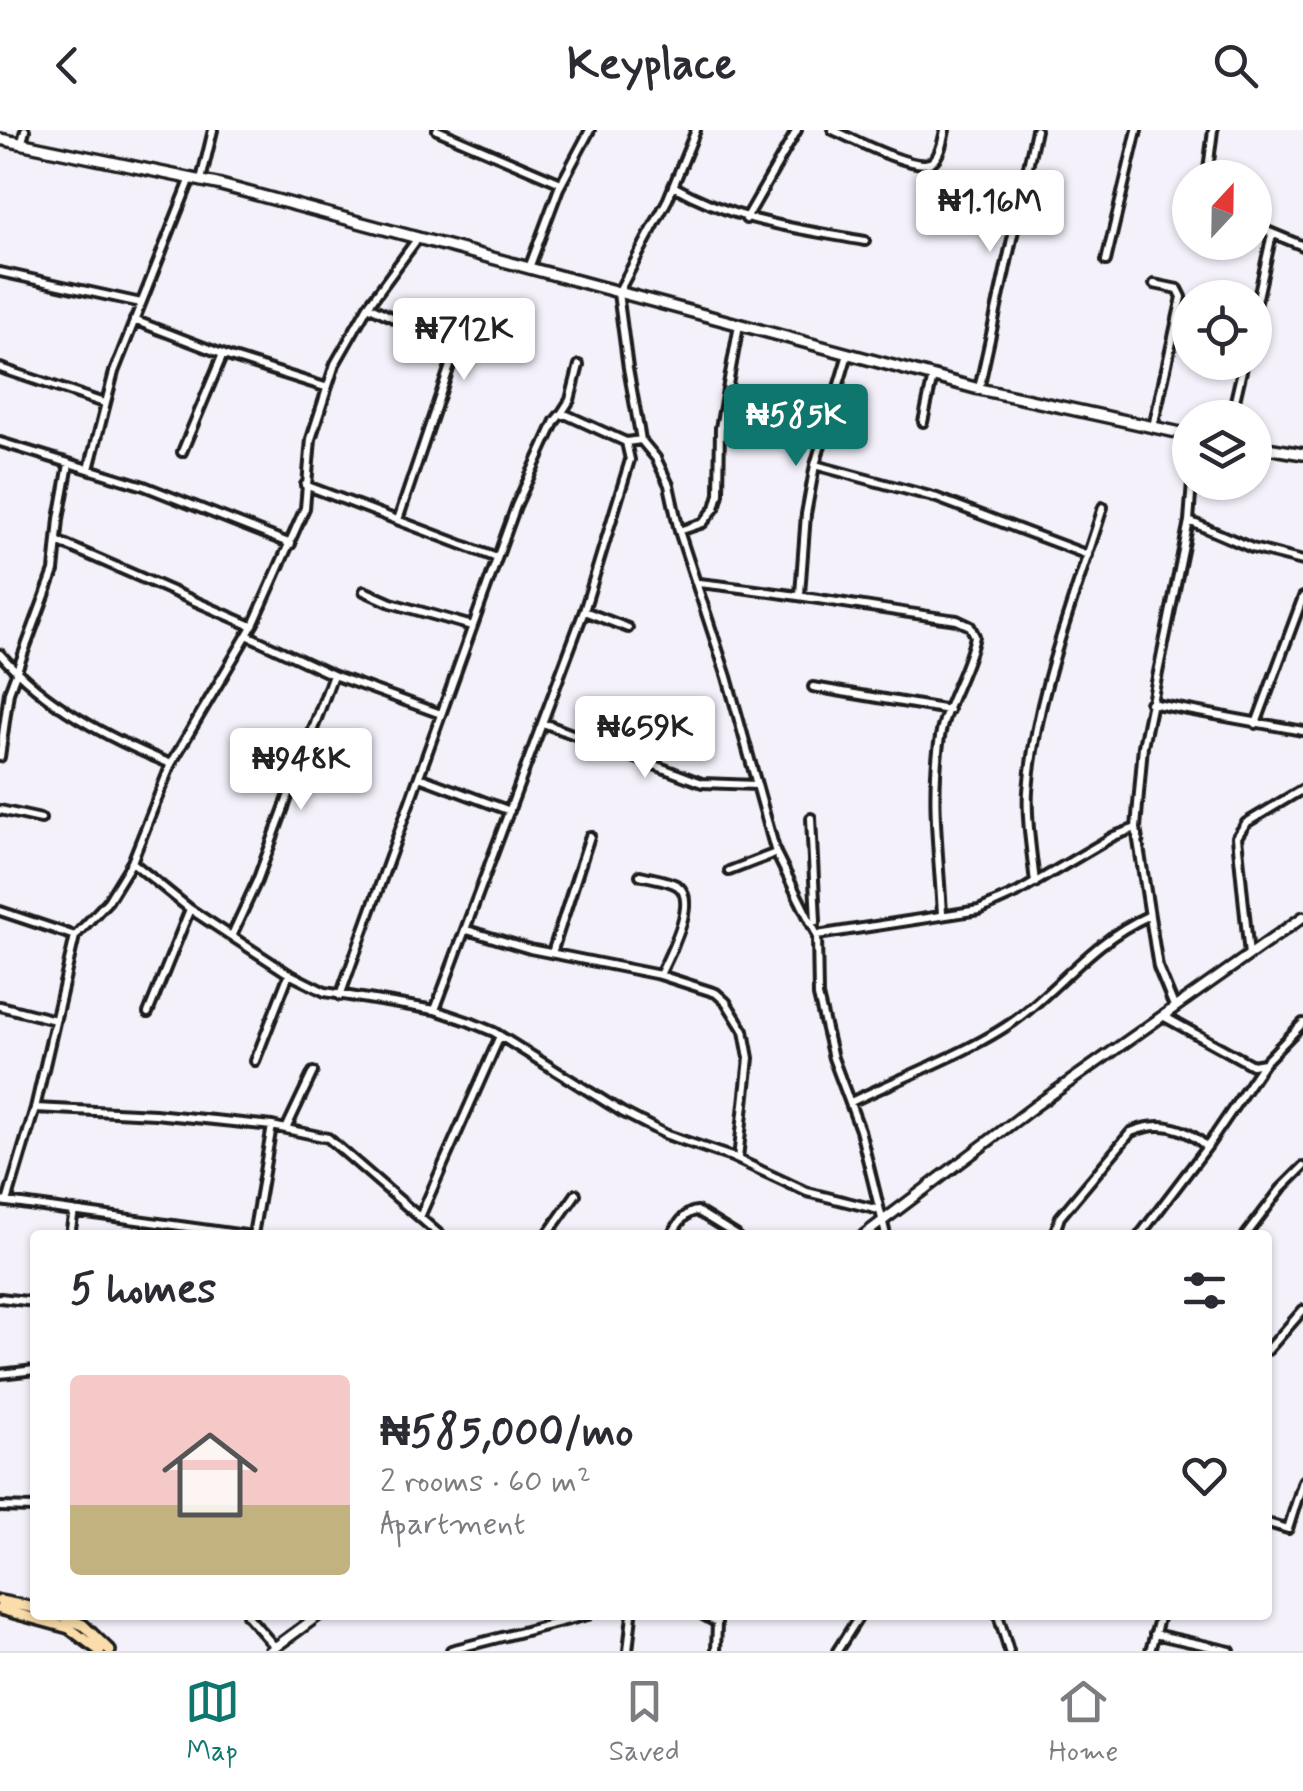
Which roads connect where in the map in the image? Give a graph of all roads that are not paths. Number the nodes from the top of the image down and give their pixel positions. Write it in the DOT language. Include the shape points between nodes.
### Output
graph roads {
  1 [pos="26,130"];
  2 [pos="213,130"];
  3 [pos="437,130"];
  4 [pos="590,130"];
  5 [pos="696,130"];
  6 [pos="797,130"];
  7 [pos="834,130"];
  8 [pos="945,130"];
  9 [pos="1036,130"];
  10 [pos="1137,130"];
  11 [pos="1213,130"];
  12 [pos="448,132"];
  13 [pos="0,139"];
  14 [pos="22,142"];
  15 [pos="1209,160"];
  16 [pos="196,179"];
  17 [pos="561,184"];
  18 [pos="673,186"];
  19 [pos="746,218"];
  20 [pos="1272,234"];
  21 [pos="418,238"];
  22 [pos="865,240"];
  23 [pos="1303,246"];
  24 [pos="1106,261"];
  25 [pos="529,268"];
  26 [pos="0,272"];
  27 [pos="1154,284"];
  28 [pos="618,293"];
  29 [pos="141,303"];
  30 [pos="368,306"];
  31 [pos="134,320"];
  32 [pos="740,325"];
  33 [pos="223,354"];
  34 [pos="848,354"];
  35 [pos="579,365"];
  36 [pos="0,368"];
  37 [pos="933,376"];
  38 [pos="325,387"];
  39 [pos="979,388"];
  40 [pos="104,403"];
  41 [pos="560,415"];
  42 [pos="922,422"];
  43 [pos="1152,428"];
  44 [pos="1172,431"];
  45 [pos="642,440"];
  46 [pos="0,442"];
  47 [pos="626,442"];
  48 [pos="1272,449"];
  49 [pos="182,452"];
  50 [pos="1303,454"];
  51 [pos="69,464"];
  52 [pos="815,465"];
  53 [pos="88,469"];
  54 [pos="305,486"];
  55 [pos="1191,500"];
  56 [pos="1103,507"];
  57 [pos="398,520"];
  58 [pos="1189,521"];
  59 [pos="679,531"];
  60 [pos="57,541"];
  61 [pos="290,544"];
  62 [pos="1088,555"];
  63 [pos="497,558"];
  64 [pos="1303,561"];
  65 [pos="698,583"];
  66 [pos="364,591"];
  67 [pos="800,594"];
  68 [pos="1303,596"];
  69 [pos="584,611"];
  70 [pos="252,626"];
  71 [pos="472,626"];
  72 [pos="628,628"];
  73 [pos="247,634"];
  74 [pos="0,654"];
  75 [pos="17,674"];
  76 [pos="333,676"];
  77 [pos="813,687"];
  78 [pos="1150,703"];
  79 [pos="949,710"];
  80 [pos="441,714"];
  81 [pos="543,722"];
  82 [pos="1256,724"];
  83 [pos="1303,730"];
  84 [pos="0,757"];
  85 [pos="171,764"];
  86 [pos="419,777"];
  87 [pos="756,785"];
  88 [pos="1303,789"];
  89 [pos="0,810"];
  90 [pos="510,811"];
  91 [pos="811,818"];
  92 [pos="41,820"];
  93 [pos="1136,828"];
  94 [pos="590,836"];
  95 [pos="776,853"];
  96 [pos="132,862"];
  97 [pos="729,871"];
  98 [pos="640,875"];
  99 [pos="1035,883"];
  100 [pos="190,908"];
  101 [pos="0,911"];
  102 [pos="942,914"];
  103 [pos="1148,916"];
  104 [pos="1303,918"];
  105 [pos="816,921"];
  106 [pos="467,930"];
  107 [pos="232,935"];
  108 [pos="816,935"];
  109 [pos="75,936"];
  110 [pos="552,953"];
  111 [pos="1249,956"];
  112 [pos="290,974"];
  113 [pos="660,975"];
  114 [pos="340,996"];
  115 [pos="0,1006"];
  116 [pos="1174,1006"];
  117 [pos="435,1010"];
  118 [pos="148,1013"];
  119 [pos="1163,1016"];
  120 [pos="56,1020"];
  121 [pos="1303,1023"];
  122 [pos="500,1036"];
  123 [pos="255,1062"];
  124 [pos="1264,1062"];
  125 [pos="312,1072"];
  126 [pos="851,1102"];
  127 [pos="36,1108"];
  128 [pos="272,1126"];
  129 [pos="286,1129"];
  130 [pos="1207,1147"];
  131 [pos="738,1159"];
  132 [pos="1303,1167"];
  133 [pos="576,1194"];
  134 [pos="4,1202"];
  135 [pos="880,1210"];
  136 [pos="74,1211"];
  137 [pos="420,1217"];
  138 [pos="882,1222"];
  139 [pos="184,1225"];
  140 [pos="71,1230"];
  141 [pos="183,1230"];
  142 [pos="214,1230"];
  143 [pos="254,1230"];
  144 [pos="434,1230"];
  145 [pos="551,1230"];
  146 [pos="675,1230"];
  147 [pos="728,1230"];
  148 [pos="871,1230"];
  149 [pos="884,1230"];
  150 [pos="1056,1230"];
  151 [pos="1144,1230"];
  152 [pos="1250,1230"];
  153 [pos="0,1298"];
  154 [pos="30,1301"];
  155 [pos="1303,1310"];
  156 [pos="1272,1336"];
  157 [pos="30,1371"];
  158 [pos="0,1374"];
  159 [pos="1303,1481"];
  160 [pos="0,1507"];
  161 [pos="30,1508"];
  162 [pos="1272,1524"];
  163 [pos="0,1601"];
  164 [pos="30,1607"];
  165 [pos="0,1610"];
  166 [pos="30,1615"];
  167 [pos="45,1620"];
  168 [pos="70,1620"];
  169 [pos="251,1620"];
  170 [pos="313,1620"];
  171 [pos="568,1620"];
  172 [pos="631,1620"];
  173 [pos="712,1620"];
  174 [pos="857,1620"];
  175 [pos="1000,1620"];
  176 [pos="1158,1620"];
  177 [pos="1154,1634"];
  178 [pos="272,1649"];
  179 [pos="451,1650"];
  180 [pos="100,1651"];
  181 [pos="110,1651"];
  182 [pos="628,1651"];
  183 [pos="716,1651"];
  184 [pos="836,1651"];
  185 [pos="1009,1651"];
  186 [pos="1150,1651"];
  187 [pos="1230,1651"];
  1 -- 14 [label="street"];
  2 -- 16 [label="street"];
  3 -- 12 [label="street"];
  4 -- 17 [label="street"];
  5 -- 18 [label="street"];
  6 -- 19 [label="street"];
  7 -- 8 [label="street" via="924,165 938,154"];
  9 -- 39 [label="street"];
  10 -- 24 [label="street"];
  11 -- 15 [label="street"];
  12 -- 17 [label="street"];
  13 -- 14 [label="main road"];
  14 -- 16 [label="main road"];
  16 -- 21 [label="main road"];
  16 -- 29 [label="street"];
  17 -- 25 [label="street"];
  18 -- 19 [label="street"];
  18 -- 28 [label="street"];
  19 -- 22 [label="street"];
  20 -- 23 [label="street"];
  21 -- 25 [label="main road"];
  21 -- 30 [label="street"];
  25 -- 28 [label="main road"];
  26 -- 29 [label="street"];
  27 -- 43 [label="street" via="1178,289 1182,297"];
  28 -- 32 [label="main road"];
  28 -- 45 [label="street"];
  29 -- 31 [label="street"];
  30 -- 38 [label="street"];
  30 -- 57 [label="street" via="447,343 454,354"];
  31 -- 33 [label="street"];
  31 -- 40 [label="street"];
  32 -- 34 [label="main road"];
  32 -- 59 [label="street" via="720,428 715,508 704,524"];
  33 -- 38 [label="street"];
  33 -- 49 [label="street"];
  34 -- 37 [label="main road"];
  34 -- 52 [label="street"];
  35 -- 41 [label="street"];
  36 -- 40 [label="street"];
  37 -- 39 [label="main road"];
  37 -- 42 [label="street"];
  38 -- 54 [label="street"];
  39 -- 43 [label="main road"];
  40 -- 53 [label="street"];
  41 -- 47 [label="street"];
  41 -- 63 [label="street"];
  43 -- 44 [label="main road"];
  45 -- 47 [label="street"];
  45 -- 59 [label="street" via="668,485"];
  46 -- 51 [label="street"];
  47 -- 69 [label="street" via="630,460"];
  48 -- 50 [label="main road"];
  51 -- 53 [label="street"];
  51 -- 60 [label="street"];
  52 -- 62 [label="street" via="936,498"];
  52 -- 67 [label="street"];
  53 -- 61 [label="street"];
  54 -- 57 [label="street"];
  54 -- 61 [label="street"];
  55 -- 58 [label="street"];
  56 -- 62 [label="street"];
  57 -- 63 [label="street"];
  58 -- 64 [label="street"];
  58 -- 78 [label="street"];
  59 -- 65 [label="street"];
  60 -- 70 [label="street"];
  60 -- 75 [label="street" via="54,571"];
  61 -- 70 [label="street"];
  62 -- 99 [label="street" via="1054,655 1034,744 1028,793"];
  63 -- 71 [label="street"];
  65 -- 67 [label="street"];
  65 -- 87 [label="street"];
  66 -- 71 [label="street"];
  67 -- 79 [label="street" via="970,626 976,636 971,658"];
  68 -- 82 [label="street"];
  69 -- 72 [label="street"];
  69 -- 81 [label="street"];
  70 -- 73 [label="street"];
  71 -- 80 [label="street"];
  73 -- 76 [label="street"];
  73 -- 85 [label="street"];
  74 -- 75 [label="street"];
  75 -- 84 [label="street"];
  75 -- 85 [label="street" via="92,728"];
  76 -- 80 [label="street"];
  76 -- 107 [label="street"];
  77 -- 79 [label="street"];
  78 -- 82 [label="street"];
  78 -- 93 [label="street"];
  79 -- 102 [label="street" via="935,794"];
  80 -- 86 [label="street"];
  81 -- 87 [label="street" via="702,783"];
  81 -- 90 [label="street"];
  82 -- 83 [label="street"];
  85 -- 96 [label="street"];
  86 -- 90 [label="street"];
  86 -- 114 [label="street"];
  87 -- 95 [label="street"];
  88 -- 111 [label="street" via="1246,823 1236,837"];
  89 -- 92 [label="street"];
  90 -- 106 [label="street"];
  91 -- 105 [label="street"];
  93 -- 99 [label="street"];
  93 -- 103 [label="street"];
  94 -- 110 [label="street"];
  95 -- 97 [label="street"];
  95 -- 108 [label="street"];
  96 -- 100 [label="street"];
  96 -- 109 [label="street"];
  98 -- 113 [label="street" via="684,892 686,914"];
  99 -- 102 [label="street" via="980,910"];
  100 -- 107 [label="street"];
  100 -- 118 [label="street"];
  101 -- 109 [label="street"];
  102 -- 108 [label="street"];
  103 -- 116 [label="street"];
  103 -- 126 [label="street" via="1094,947 1020,1018"];
  104 -- 111 [label="street"];
  106 -- 110 [label="street"];
  106 -- 117 [label="street"];
  107 -- 112 [label="street"];
  108 -- 126 [label="street" via="818,996"];
  109 -- 120 [label="street"];
  110 -- 113 [label="street"];
  111 -- 116 [label="street"];
  112 -- 114 [label="street"];
  112 -- 123 [label="street"];
  113 -- 131 [label="street" via="716,993 744,1032 749,1068"];
  114 -- 117 [label="street"];
  115 -- 120 [label="street"];
  116 -- 119 [label="street"];
  117 -- 122 [label="street"];
  119 -- 124 [label="street" via="1252,1065"];
  119 -- 138 [label="street"];
  120 -- 127 [label="street"];
  121 -- 124 [label="street"];
  122 -- 131 [label="street" via="622,1112"];
  122 -- 137 [label="street"];
  124 -- 130 [label="street"];
  125 -- 129 [label="street"];
  126 -- 135 [label="street"];
  127 -- 128 [label="street"];
  127 -- 134 [label="street"];
  128 -- 129 [label="street"];
  128 -- 143 [label="street"];
  129 -- 137 [label="street" via="328,1138"];
  130 -- 150 [label="street" via="1173,1126 1132,1132"];
  130 -- 151 [label="street"];
  131 -- 135 [label="street" via="807,1192"];
  132 -- 152 [label="street"];
  133 -- 145 [label="street"];
  134 -- 136 [label="street"];
  135 -- 138 [label="street"];
  136 -- 139 [label="street"];
  136 -- 140 [label="street"];
  137 -- 144 [label="street"];
  138 -- 148 [label="street"];
  138 -- 149 [label="street"];
  139 -- 141 [label="street"];
  139 -- 142 [label="street"];
  146 -- 147 [label="street" via="690,1211"];
  153 -- 154 [label="street"];
  155 -- 156 [label="street"];
  157 -- 158 [label="street"];
  159 -- 162 [label="street" via="1288,1529"];
  160 -- 161 [label="street"];
  163 -- 164 [label="main road"];
  165 -- 166 [label="main road"];
  167 -- 180 [label="main road"];
  168 -- 181 [label="main road"];
  169 -- 178 [label="street"];
  170 -- 178 [label="street"];
  171 -- 179 [label="street"];
  172 -- 182 [label="street"];
  173 -- 183 [label="street"];
  174 -- 184 [label="street"];
  175 -- 185 [label="street"];
  176 -- 177 [label="street"];
  177 -- 186 [label="street"];
  177 -- 187 [label="street"];
}
